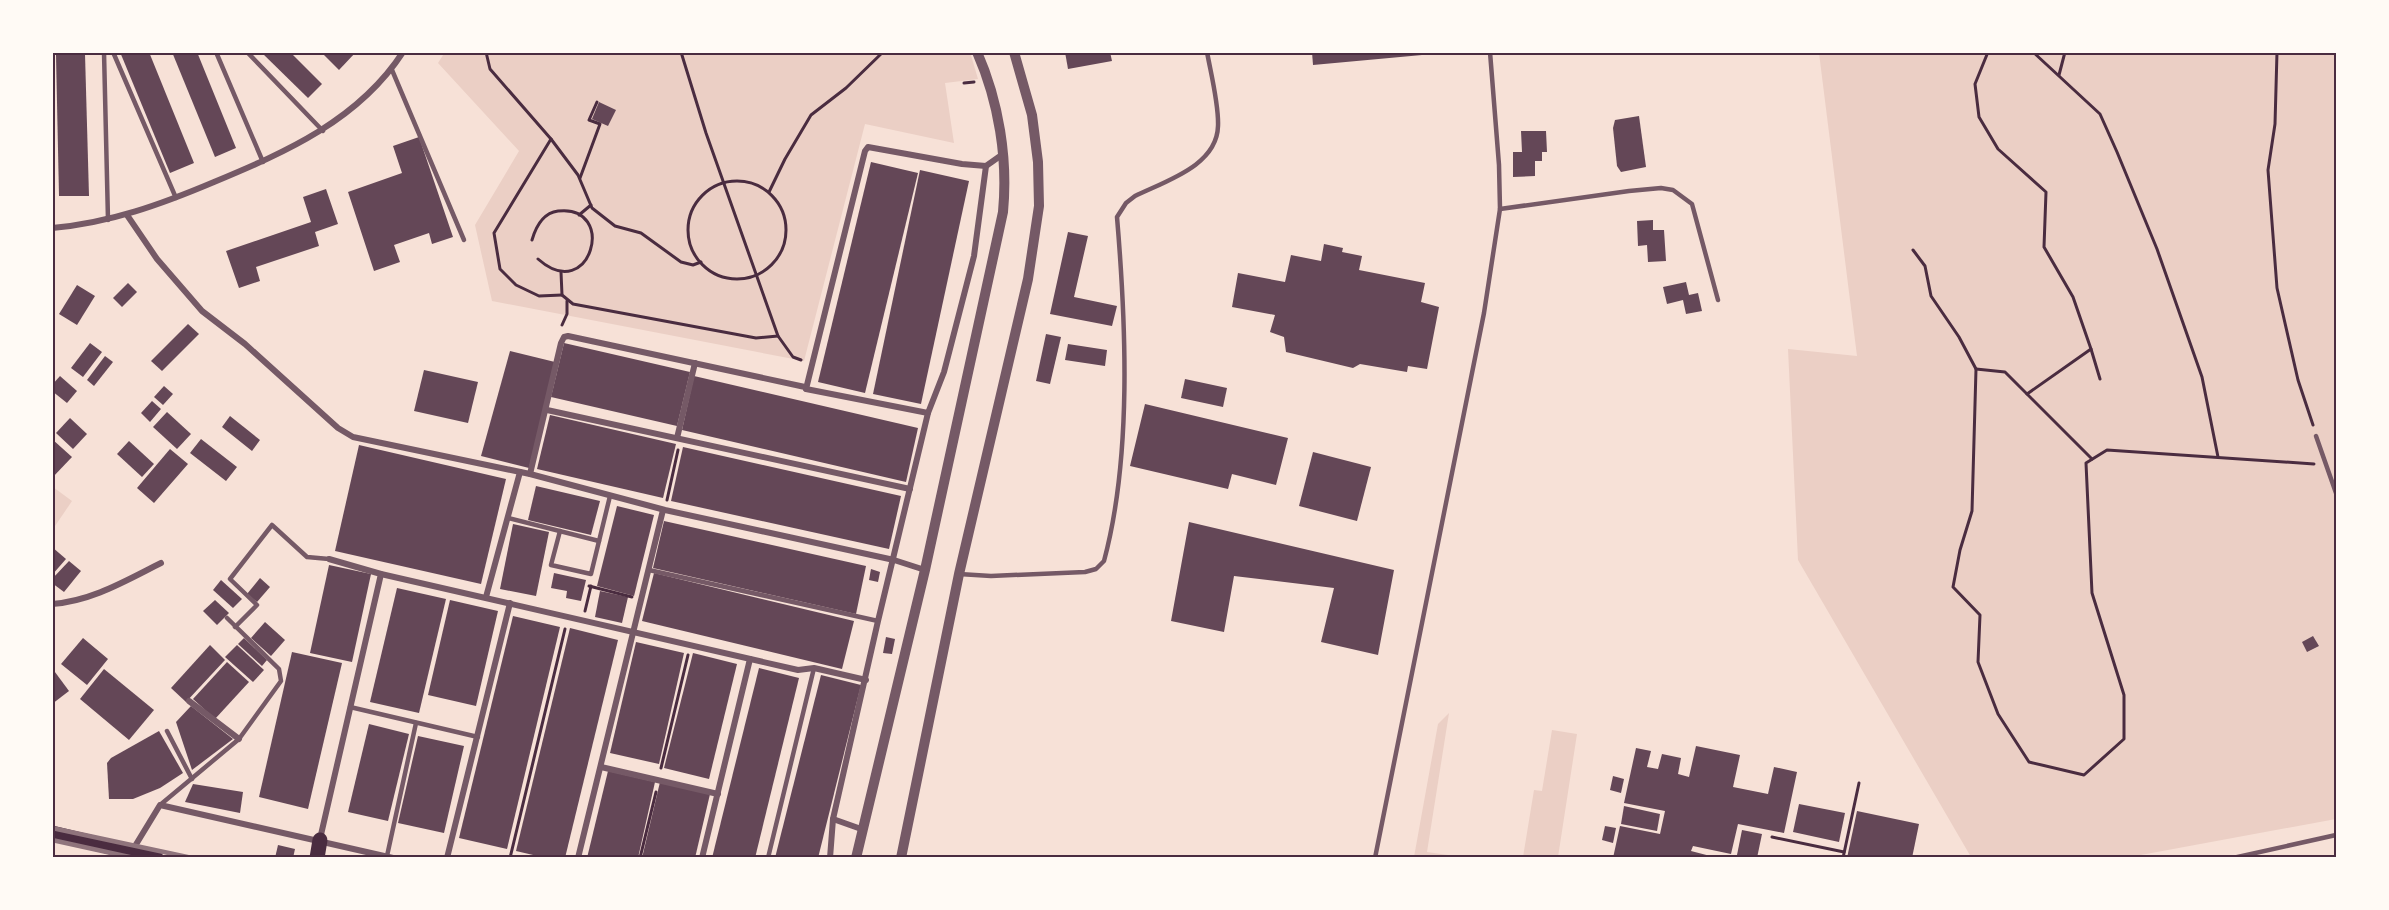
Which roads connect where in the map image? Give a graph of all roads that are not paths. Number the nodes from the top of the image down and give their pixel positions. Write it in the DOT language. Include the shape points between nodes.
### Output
graph roads {
  1 [pos="104,52"];
  2 [pos="113,52"];
  3 [pos="216,52"];
  4 [pos="246,52"];
  5 [pos="403,52"];
  6 [pos="977,52"];
  7 [pos="1014,52"];
  8 [pos="1207,52"];
  9 [pos="1490,52"];
  10 [pos="392,70"];
  11 [pos="322,131"];
  12 [pos="1004,154"];
  13 [pos="263,162"];
  14 [pos="986,166"];
  15 [pos="176,198"];
  16 [pos="1500,209"];
  17 [pos="127,215"];
  18 [pos="108,220"];
  19 [pos="52,228"];
  20 [pos="464,240"];
  21 [pos="1718,300"];
  22 [pos="695,363"];
  23 [pos="805,388"];
  24 [pos="547,410"];
  25 [pos="928,414"];
  26 [pos="2316,436"];
  27 [pos="679,439"];
  28 [pos="520,472"];
  29 [pos="530,474"];
  30 [pos="910,489"];
  31 [pos="2337,494"];
  32 [pos="610,496"];
  33 [pos="663,510"];
  34 [pos="508,518"];
  35 [pos="560,531"];
  36 [pos="599,541"];
  37 [pos="329,559"];
  38 [pos="894,560"];
  39 [pos="160,563"];
  40 [pos="649,570"];
  41 [pos="925,570"];
  42 [pos="381,574"];
  43 [pos="959,574"];
  44 [pos="486,597"];
  45 [pos="510,603"];
  46 [pos="52,604"];
  47 [pos="227,618"];
  48 [pos="878,621"];
  49 [pos="235,627"];
  50 [pos="635,631"];
  51 [pos="750,659"];
  52 [pos="814,668"];
  53 [pos="866,680"];
  54 [pos="189,701"];
  55 [pos="350,707"];
  56 [pos="416,723"];
  57 [pos="166,731"];
  58 [pos="478,737"];
  59 [pos="239,739"];
  60 [pos="601,767"];
  61 [pos="192,779"];
  62 [pos="718,794"];
  63 [pos="160,805"];
  64 [pos="833,819"];
  65 [pos="864,830"];
  66 [pos="52,833"];
  67 [pos="2337,835"];
  68 [pos="320,840"];
  69 [pos="131,852"];
  70 [pos="390,857"];
  71 [pos="156,858"];
  72 [pos="317,858"];
  73 [pos="447,858"];
  74 [pos="578,858"];
  75 [pos="702,858"];
  76 [pos="768,858"];
  77 [pos="830,858"];
  78 [pos="856,858"];
  79 [pos="901,858"];
  80 [pos="1375,858"];
  81 [pos="2233,858"];
  1 -- 18 [label="lane"];
  2 -- 15 [label="lane"];
  3 -- 13 [label="lane"];
  4 -- 11 [label="lane"];
  5 -- 10 [label="street"];
  6 -- 12 [label="street" via="986,73"];
  7 -- 43 [label="street" via="1032,115 1039,206 1029,279"];
  8 -- 43 [label="lane" via="1218,125 1215,141 1195,165 1126,202 1118,217 1123,418 1120,466 1104,561 1085,572"];
  9 -- 16 [label="lane"];
  10 -- 11 [label="street"];
  10 -- 20 [label="lane"];
  11 -- 13 [label="street"];
  12 -- 14 [label="street"];
  12 -- 41 [label="street" via="1003,212"];
  13 -- 15 [label="street"];
  14 -- 23 [label="street" via="868,147"];
  14 -- 25 [label="street" via="974,256 944,372"];
  15 -- 17 [label="street"];
  16 -- 21 [label="lane" via="1629,191 1673,190 1692,204"];
  16 -- 80 [label="lane" via="1484,313"];
  17 -- 18 [label="street"];
  17 -- 28 [label="street" via="157,259 202,311 346,433"];
  18 -- 19 [label="street"];
  22 -- 23 [label="street"];
  22 -- 24 [label="street" via="568,336 561,343"];
  22 -- 27 [label="street"];
  23 -- 25 [label="street"];
  24 -- 27 [label="street"];
  24 -- 29 [label="street"];
  25 -- 30 [label="street"];
  26 -- 31 [label="lane"];
  27 -- 30 [label="street"];
  28 -- 29 [label="street"];
  28 -- 34 [label="street"];
  29 -- 32 [label="street"];
  30 -- 38 [label="street"];
  32 -- 33 [label="street"];
  32 -- 36 [label="lane"];
  33 -- 38 [label="street"];
  33 -- 40 [label="street"];
  34 -- 35 [label="lane"];
  34 -- 44 [label="street"];
  35 -- 36 [label="lane"];
  35 -- 36 [label="lane" via="551,565 591,574"];
  37 -- 42 [label="street"];
  37 -- 49 [label="lane" via="307,556 272,525 230,579 257,605"];
  38 -- 41 [label="street"];
  38 -- 48 [label="street"];
  39 -- 46 [label="street" via="106,591"];
  40 -- 48 [label="lane"];
  40 -- 50 [label="street"];
  41 -- 65 [label="street"];
  42 -- 44 [label="street"];
  42 -- 55 [label="street"];
  43 -- 79 [label="street"];
  44 -- 45 [label="street"];
  45 -- 50 [label="street"];
  45 -- 58 [label="street"];
  47 -- 49 [label="lane"];
  48 -- 53 [label="street"];
  49 -- 59 [label="lane" via="279,669 281,681"];
  50 -- 51 [label="street"];
  50 -- 60 [label="street"];
  51 -- 52 [label="street" via="798,670"];
  51 -- 62 [label="street"];
  52 -- 53 [label="street"];
  52 -- 76 [label="lane"];
  53 -- 64 [label="street"];
  54 -- 59 [label="street"];
  55 -- 56 [label="lane"];
  55 -- 68 [label="street"];
  56 -- 58 [label="lane"];
  56 -- 70 [label="lane"];
  57 -- 61 [label="lane"];
  58 -- 73 [label="street"];
  59 -- 61 [label="lane"];
  60 -- 62 [label="street"];
  60 -- 74 [label="street"];
  61 -- 63 [label="lane"];
  62 -- 75 [label="street"];
  63 -- 68 [label="street"];
  63 -- 69 [label="street"];
  64 -- 65 [label="street"];
  64 -- 77 [label="street"];
  65 -- 78 [label="street"];
  66 -- 69 [label="main road"];
  67 -- 81 [label="lane"];
  68 -- 70 [label="street"];
  68 -- 72 [label="main road"];
  69 -- 71 [label="main road"];
}
